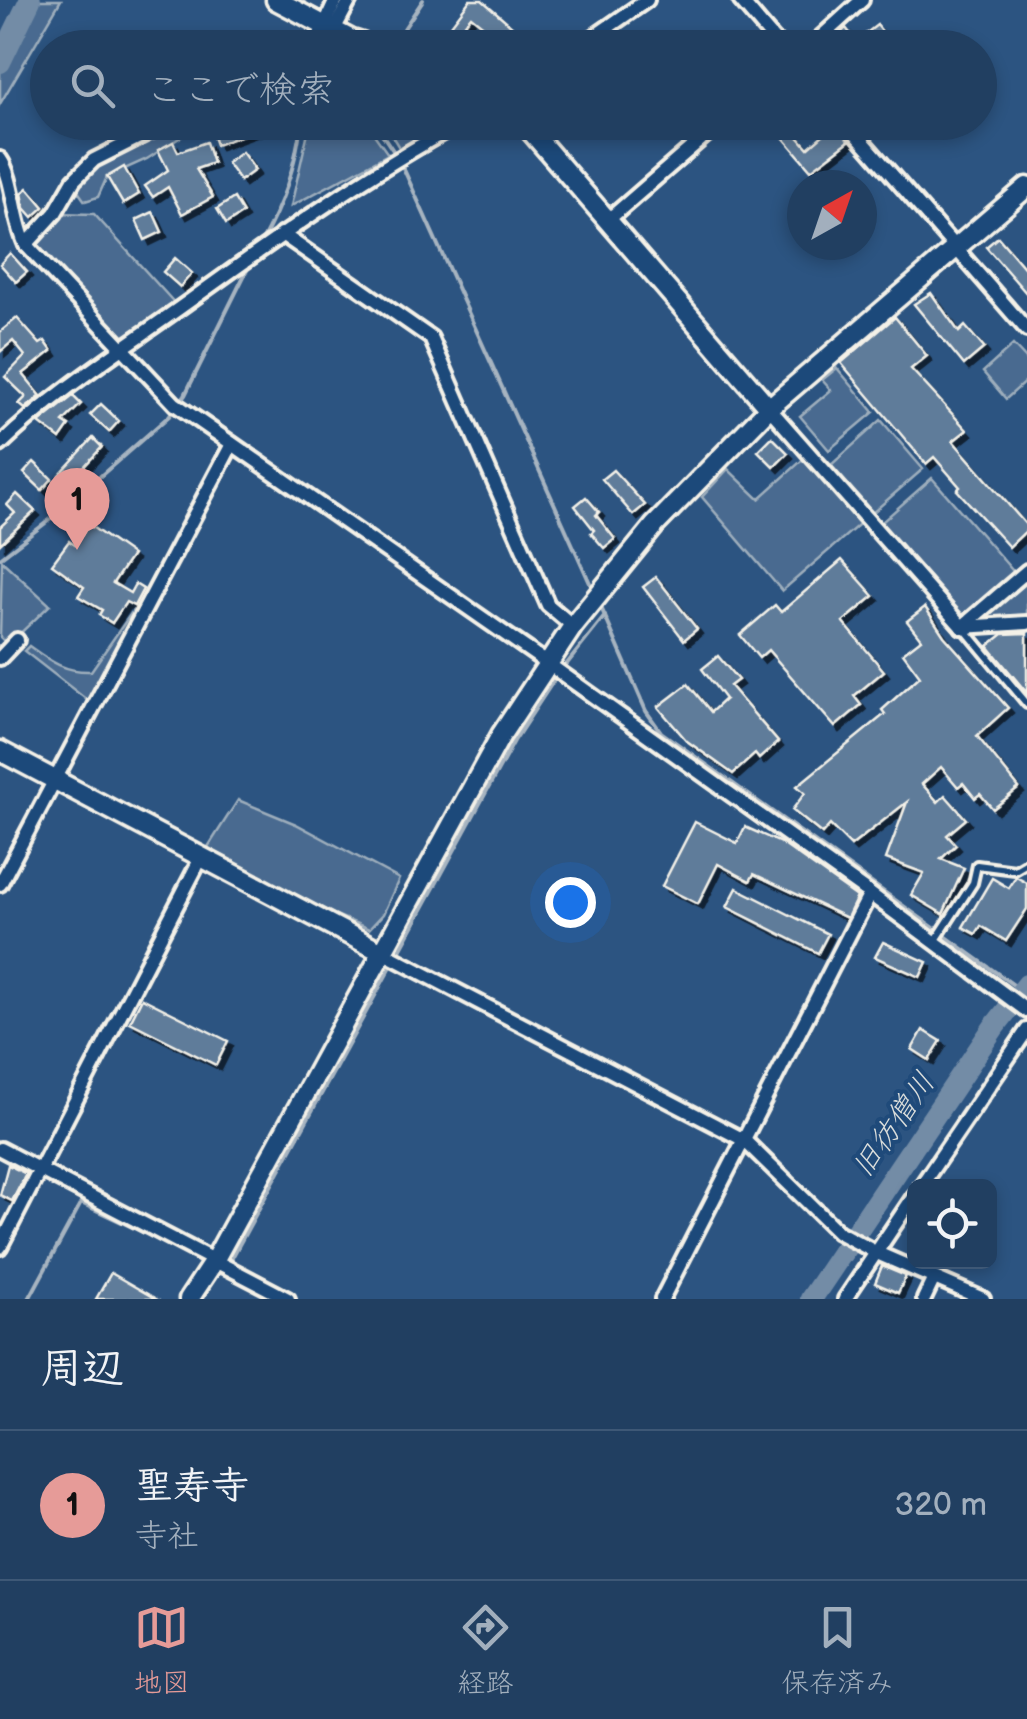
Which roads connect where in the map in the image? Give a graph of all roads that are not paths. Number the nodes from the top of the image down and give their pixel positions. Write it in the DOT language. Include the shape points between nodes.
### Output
graph roads {
  1 [pos="276,0"];
  2 [pos="336,0"];
  3 [pos="350,0"];
  4 [pos="647,0"];
  5 [pos="740,0"];
  6 [pos="862,0"];
  7 [pos="329,28"];
  8 [pos="334,30"];
  9 [pos="604,30"];
  10 [pos="766,30"];
  11 [pos="830,30"];
  12 [pos="133,140"];
  13 [pos="430,140"];
  14 [pos="539,140"];
  15 [pos="700,140"];
  16 [pos="861,140"];
  17 [pos="0,159"];
  18 [pos="1027,187"];
  19 [pos="5,199"];
  20 [pos="608,220"];
  21 [pos="282,234"];
  22 [pos="26,245"];
  23 [pos="955,249"];
  24 [pos="1027,330"];
  25 [pos="123,348"];
  26 [pos="769,408"];
  27 [pos="232,444"];
  28 [pos="0,445"];
  29 [pos="1027,571"];
  30 [pos="1027,624"];
  31 [pos="573,626"];
  32 [pos="962,626"];
  33 [pos="17,640"];
  34 [pos="0,658"];
  35 [pos="547,663"];
  36 [pos="1027,704"];
  37 [pos="0,751"];
  38 [pos="54,782"];
  39 [pos="201,858"];
  40 [pos="1027,863"];
  41 [pos="0,884"];
  42 [pos="870,894"];
  43 [pos="934,942"];
  44 [pos="382,952"];
  45 [pos="1027,1011"];
  46 [pos="1027,1030"];
  47 [pos="744,1140"];
  48 [pos="0,1149"];
  49 [pos="40,1171"];
  50 [pos="926,1179"];
  51 [pos="907,1207"];
  52 [pos="0,1247"];
  53 [pos="877,1253"];
  54 [pos="214,1261"];
  55 [pos="934,1278"];
  56 [pos="190,1299"];
  57 [pos="288,1299"];
  58 [pos="662,1299"];
  59 [pos="846,1299"];
  60 [pos="924,1299"];
  61 [pos="983,1299"];
  1 -- 7 [label="street"];
  2 -- 7 [label="street"];
  3 -- 7 [label="street"];
  4 -- 9 [label="street"];
  5 -- 10 [label="street"];
  6 -- 11 [label="street"];
  7 -- 8 [label="street"];
  12 -- 22 [label="street" via="94,160"];
  13 -- 21 [label="street"];
  14 -- 20 [label="street"];
  15 -- 20 [label="street"];
  16 -- 23 [label="street"];
  17 -- 19 [label="street"];
  18 -- 23 [label="street"];
  19 -- 22 [label="street"];
  20 -- 26 [label="street"];
  21 -- 25 [label="street"];
  21 -- 31 [label="street" via="432,338 548,605"];
  22 -- 25 [label="street"];
  23 -- 24 [label="street"];
  23 -- 26 [label="street"];
  25 -- 27 [label="street" via="175,404"];
  25 -- 28 [label="street" via="40,407"];
  26 -- 31 [label="street" via="655,525"];
  26 -- 32 [label="street"];
  27 -- 35 [label="street"];
  27 -- 38 [label="street"];
  29 -- 32 [label="street"];
  30 -- 32 [label="street"];
  31 -- 35 [label="street"];
  32 -- 36 [label="lane"];
  33 -- 34 [label="street"];
  35 -- 42 [label="street"];
  35 -- 44 [label="street"];
  37 -- 38 [label="street"];
  38 -- 39 [label="street"];
  38 -- 41 [label="street"];
  39 -- 44 [label="street"];
  39 -- 49 [label="street"];
  40 -- 43 [label="lane" via="1014,870 978,864"];
  42 -- 43 [label="street"];
  42 -- 47 [label="street"];
  43 -- 45 [label="street"];
  44 -- 47 [label="street"];
  44 -- 54 [label="street"];
  46 -- 50 [label="street"];
  47 -- 53 [label="street" via="838,1232"];
  47 -- 58 [label="street"];
  48 -- 49 [label="street"];
  49 -- 52 [label="street"];
  49 -- 54 [label="street"];
  51 -- 53 [label="street"];
  53 -- 55 [label="street"];
  53 -- 59 [label="street"];
  54 -- 56 [label="street"];
  54 -- 57 [label="street"];
  55 -- 60 [label="street"];
  55 -- 61 [label="street"];
}
